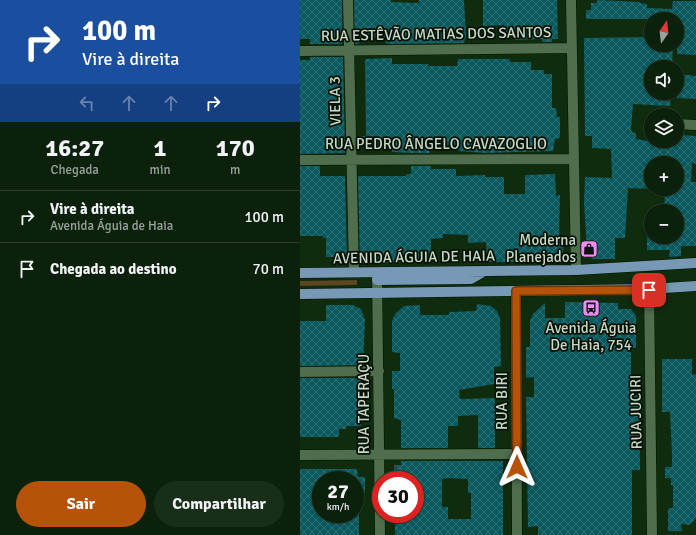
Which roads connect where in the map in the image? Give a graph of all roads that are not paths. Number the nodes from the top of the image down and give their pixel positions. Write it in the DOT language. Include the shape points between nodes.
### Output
graph roads {
  1 [pos="348,0"];
  2 [pos="571,0"];
  3 [pos="572,48"];
  4 [pos="349,50"];
  5 [pos="300,51"];
  6 [pos="684,124"];
  7 [pos="696,125"];
  8 [pos="351,159"];
  9 [pos="573,159"];
  10 [pos="300,160"];
  11 [pos="696,263"];
  12 [pos="576,270"];
  13 [pos="354,272"];
  14 [pos="300,273"];
  15 [pos="377,276"];
  16 [pos="696,286"];
  17 [pos="649,290"];
  18 [pos="516,291"];
  19 [pos="378,292"];
  20 [pos="300,294"];
  21 [pos="379,371"];
  22 [pos="300,372"];
  23 [pos="300,454"];
  24 [pos="379,454"];
  25 [pos="517,454"];
  26 [pos="380,535"];
  27 [pos="517,535"];
  28 [pos="652,535"];
  1 -- 4 [label="street, VIELA 3"];
  2 -- 3 [label="street"];
  3 -- 4 [label="street, RUA ESTÊVÃO MATIAS DOS SANTOS"];
  3 -- 9 [label="street"];
  4 -- 5 [label="street, RUA ESTÊVÃO MATIAS DOS SANTOS"];
  4 -- 8 [label="street, VIELA 3"];
  6 -- 7 [label="street"];
  8 -- 9 [label="street, RUA PEDRO ÂNGELO CAVAZOGLIO"];
  8 -- 10 [label="street, RUA PEDRO ÂNGELO CAVAZOGLIO"];
  8 -- 13 [label="street, VIELA 3"];
  9 -- 12 [label="street"];
  11 -- 12 [label="main road, AVENIDA ÁGUIA DE HAIA"];
  12 -- 15 [label="main road, AVENIDA ÁGUIA DE HAIA"];
  13 -- 14 [label="main road, AVENIDA ÁGUIA DE HAIA"];
  13 -- 15 [label="main road, AVENIDA ÁGUIA DE HAIA"];
  15 -- 19 [label="street, RUA TAPERAÇU"];
  16 -- 17 [label="main road"];
  17 -- 18 [label="main road"];
  17 -- 28 [label="street, RUA JUCIRI"];
  18 -- 19 [label="main road"];
  18 -- 25 [label="street, RUA BIRI"];
  19 -- 20 [label="main road"];
  19 -- 21 [label="street, RUA TAPERAÇU"];
  21 -- 22 [label="street"];
  21 -- 24 [label="street, RUA TAPERAÇU"];
  23 -- 24 [label="street"];
  24 -- 25 [label="street"];
  24 -- 26 [label="street, RUA TAPERAÇU"];
  25 -- 27 [label="street, RUA BIRI"];
}
